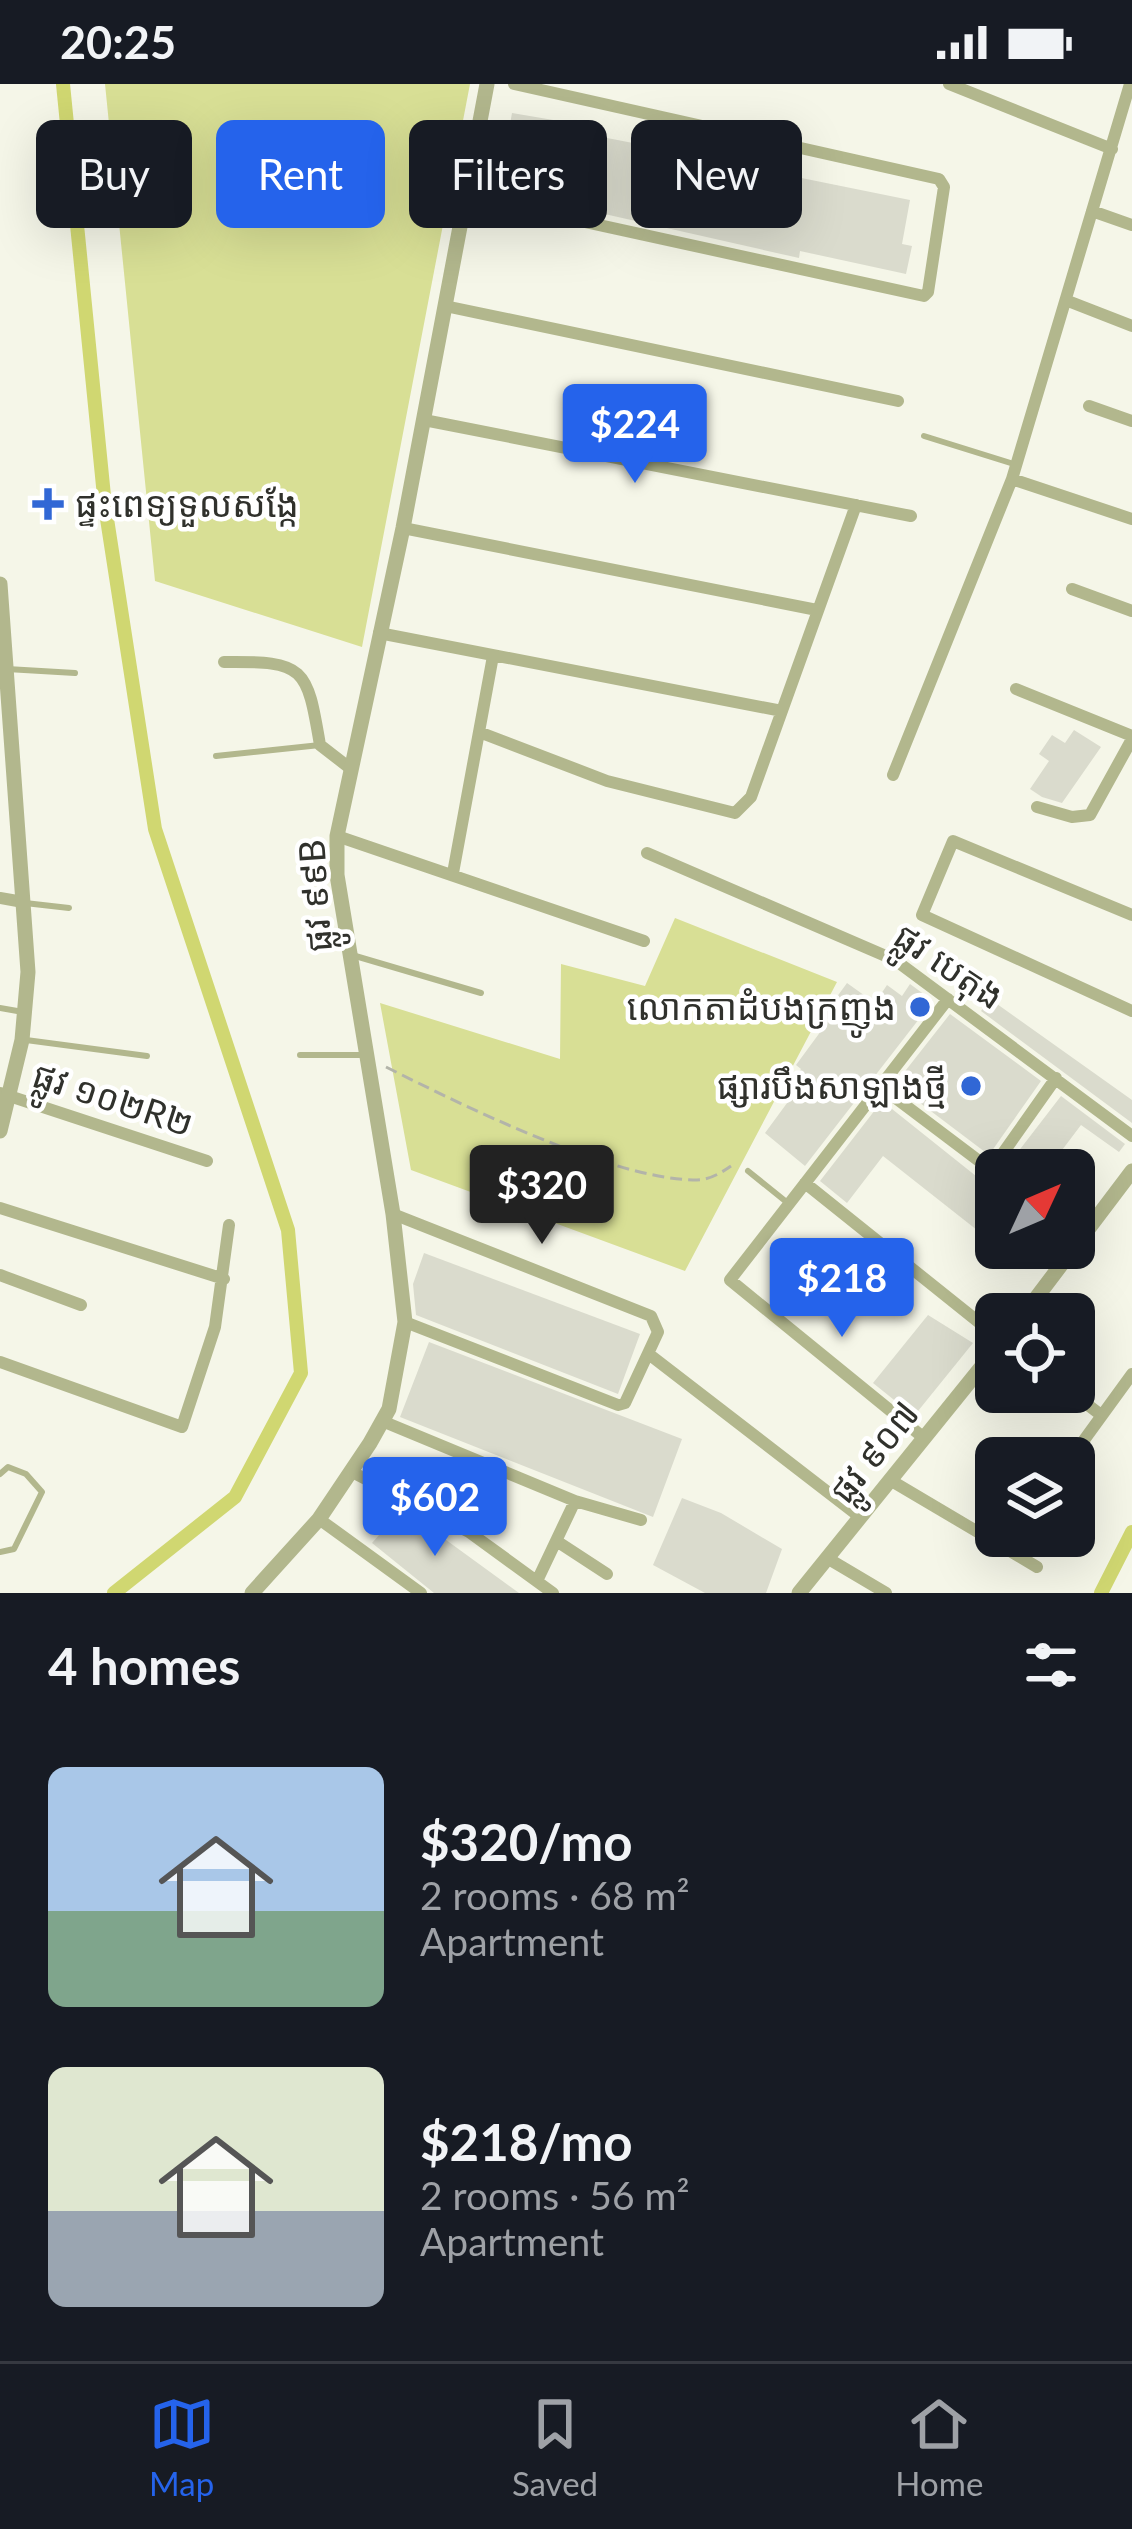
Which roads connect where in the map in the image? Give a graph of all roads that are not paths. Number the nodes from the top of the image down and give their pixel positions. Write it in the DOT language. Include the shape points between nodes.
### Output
graph roads {
  1 [pos="487,84"];
  2 [pos="514,84"];
  3 [pos="949,84"];
  4 [pos="1130,86"];
  5 [pos="480,120"];
  6 [pos="1112,149"];
  7 [pos="1092,211"];
  8 [pos="1132,225"];
  9 [pos="607,227"];
  10 [pos="460,228"];
  11 [pos="1068,302"];
  12 [pos="445,306"];
  13 [pos="1132,326"];
  14 [pos="898,401"];
  15 [pos="1089,406"];
  16 [pos="424,420"];
  17 [pos="1132,421"];
  18 [pos="924,436"];
  19 [pos="1015,472"];
  20 [pos="856,505"];
  21 [pos="911,517"];
  22 [pos="1132,518"];
  23 [pos="403,528"];
  24 [pos="0,584"];
  25 [pos="1072,590"];
  26 [pos="817,610"];
  27 [pos="1132,611"];
  28 [pos="379,633"];
  29 [pos="493,656"];
  30 [pos="224,662"];
  31 [pos="4,669"];
  32 [pos="75,673"];
  33 [pos="1016,689"];
  34 [pos="2,690"];
  35 [pos="782,711"];
  36 [pos="479,732"];
  37 [pos="1132,738"];
  38 [pos="320,745"];
  39 [pos="216,756"];
  40 [pos="351,769"];
  41 [pos="893,776"];
  42 [pos="1037,807"];
  43 [pos="337,836"];
  44 [pos="646,853"];
  45 [pos="453,873"];
  46 [pos="0,898"];
  47 [pos="23,902"];
  48 [pos="69,908"];
  49 [pos="1132,915"];
  50 [pos="644,940"];
  51 [pos="349,955"];
  52 [pos="481,993"];
  53 [pos="948,999"];
  54 [pos="0,1008"];
  55 [pos="1132,1011"];
  56 [pos="26,1013"];
  57 [pos="22,1040"];
  58 [pos="300,1054"];
  59 [pos="364,1055"];
  60 [pos="147,1056"];
  61 [pos="1056,1078"];
  62 [pos="880,1087"];
  63 [pos="5,1095"];
  64 [pos="0,1131"];
  65 [pos="1132,1136"];
  66 [pos="1010,1149"];
  67 [pos="207,1161"];
  68 [pos="975,1162"];
  69 [pos="1132,1171"];
  70 [pos="748,1172"];
  71 [pos="805,1183"];
  72 [pos="789,1204"];
  73 [pos="0,1208"];
  74 [pos="393,1214"];
  75 [pos="1095,1222"];
  76 [pos="230,1225"];
  77 [pos="1059,1269"];
  78 [pos="0,1275"];
  79 [pos="224,1280"];
  80 [pos="1040,1293"];
  81 [pos="81,1305"];
  82 [pos="975,1319"];
  83 [pos="405,1322"];
  84 [pos="650,1355"];
  85 [pos="0,1362"];
  86 [pos="1132,1374"];
  87 [pos="975,1375"];
  88 [pos="1095,1410"];
  89 [pos="1101,1414"];
  90 [pos="382,1421"];
  91 [pos="1085,1437"];
  92 [pos="924,1438"];
  93 [pos="352,1472"];
  94 [pos="0,1474"];
  95 [pos="890,1480"];
  96 [pos="575,1501"];
  97 [pos="860,1517"];
  98 [pos="320,1520"];
  99 [pos="641,1520"];
  100 [pos="558,1542"];
  101 [pos="0,1552"];
  102 [pos="827,1558"];
  103 [pos="1037,1567"];
  104 [pos="607,1574"];
  105 [pos="537,1581"];
  106 [pos="252,1593"];
  107 [pos="421,1593"];
  108 [pos="553,1593"];
  109 [pos="799,1593"];
  110 [pos="886,1593"];
  1 -- 5 [label="street, ផ្លូវ ៩៩B"];
  2 -- 9 [label="street" via="943,182 924,296"];
  3 -- 6 [label="street"];
  4 -- 6 [label="street"];
  6 -- 7 [label="street"];
  7 -- 8 [label="street"];
  7 -- 11 [label="street"];
  10 -- 12 [label="street, ផ្លូវ ៩៩B"];
  11 -- 13 [label="street"];
  11 -- 19 [label="street"];
  12 -- 14 [label="street"];
  12 -- 16 [label="street, ផ្លូវ ៩៩B"];
  15 -- 17 [label="street"];
  16 -- 20 [label="street"];
  16 -- 23 [label="street, ផ្លូវ ៩៩B"];
  18 -- 19 [label="lane"];
  19 -- 22 [label="street"];
  19 -- 41 [label="street"];
  20 -- 21 [label="street"];
  20 -- 26 [label="street"];
  23 -- 26 [label="street"];
  23 -- 28 [label="street, ផ្លូវ ៩៩B"];
  24 -- 31 [label="street"];
  25 -- 27 [label="street"];
  26 -- 35 [label="street"];
  28 -- 29 [label="street"];
  28 -- 40 [label="street, ផ្លូវ ៩៩B"];
  29 -- 35 [label="street"];
  29 -- 36 [label="street"];
  30 -- 38 [label="street" via="280,661 298,670 314,696"];
  31 -- 32 [label="lane"];
  31 -- 34 [label="street"];
  33 -- 37 [label="street"];
  34 -- 47 [label="street"];
  35 -- 36 [label="street" via="751,797 735,814 607,782"];
  36 -- 45 [label="street"];
  37 -- 42 [label="street" via="1090,815"];
  38 -- 39 [label="lane"];
  38 -- 40 [label="street"];
  40 -- 43 [label="street, ផ្លូវ ៩៩B"];
  43 -- 45 [label="street"];
  43 -- 51 [label="street, ផ្លូវ ៩៩B"];
  44 -- 53 [label="street, ផ្លូវ បេតុង" via="896,960"];
  45 -- 50 [label="street"];
  46 -- 47 [label="street"];
  47 -- 48 [label="lane"];
  47 -- 56 [label="street"];
  49 -- 55 [label="street" via="953,841 924,909 926,920"];
  51 -- 52 [label="lane"];
  51 -- 59 [label="street, ផ្លូវ ៩៩B"];
  53 -- 61 [label="street, ផ្លូវ បេតុង"];
  53 -- 62 [label="street"];
  54 -- 56 [label="lane"];
  56 -- 57 [label="street"];
  57 -- 60 [label="lane"];
  57 -- 63 [label="street"];
  58 -- 59 [label="lane"];
  59 -- 74 [label="street, ផ្លូវ ៩៩B"];
  61 -- 65 [label="street, ផ្លូវ បេតុង"];
  61 -- 66 [label="street"];
  62 -- 68 [label="street"];
  62 -- 71 [label="street"];
  63 -- 64 [label="street"];
  63 -- 67 [label="street, ផ្លូវ ១០២R២"];
  69 -- 75 [label="street"];
  70 -- 72 [label="lane"];
  71 -- 72 [label="street"];
  71 -- 82 [label="street"];
  72 -- 92 [label="street" via="730,1280"];
  73 -- 79 [label="street"];
  74 -- 83 [label="street, ផ្លូវ ៩៩B"];
  74 -- 84 [label="street" via="651,1316 658,1332"];
  76 -- 79 [label="street"];
  77 -- 80 [label="street"];
  78 -- 81 [label="street"];
  79 -- 85 [label="street" via="182,1427"];
  83 -- 84 [label="street" via="618,1405"];
  83 -- 90 [label="street, ផ្លូវ ៩៩B"];
  84 -- 97 [label="street"];
  86 -- 89 [label="street"];
  87 -- 92 [label="street, ផ្លូវ ៩០៧"];
  88 -- 89 [label="street"];
  89 -- 91 [label="street"];
  90 -- 93 [label="street, ផ្លូវ ៩៩B"];
  90 -- 96 [label="street"];
  92 -- 95 [label="street, ផ្លូវ ៩០៧"];
  93 -- 98 [label="street, ផ្លូវ ៩៩B"];
  93 -- 105 [label="street" via="469,1532"];
  94 -- 101 [label="lane" via="8,1467 26,1474 42,1492 14,1549"];
  95 -- 97 [label="street, ផ្លូវ ៩០៧"];
  95 -- 103 [label="street"];
  96 -- 99 [label="street"];
  96 -- 100 [label="street"];
  97 -- 102 [label="street, ផ្លូវ ៩០៧"];
  98 -- 106 [label="street, ផ្លូវ ៩៩B"];
  98 -- 107 [label="street"];
  100 -- 104 [label="street"];
  100 -- 105 [label="street"];
  102 -- 109 [label="street, ផ្លូវ ៩០៧"];
  102 -- 110 [label="street"];
  105 -- 108 [label="street"];
}
